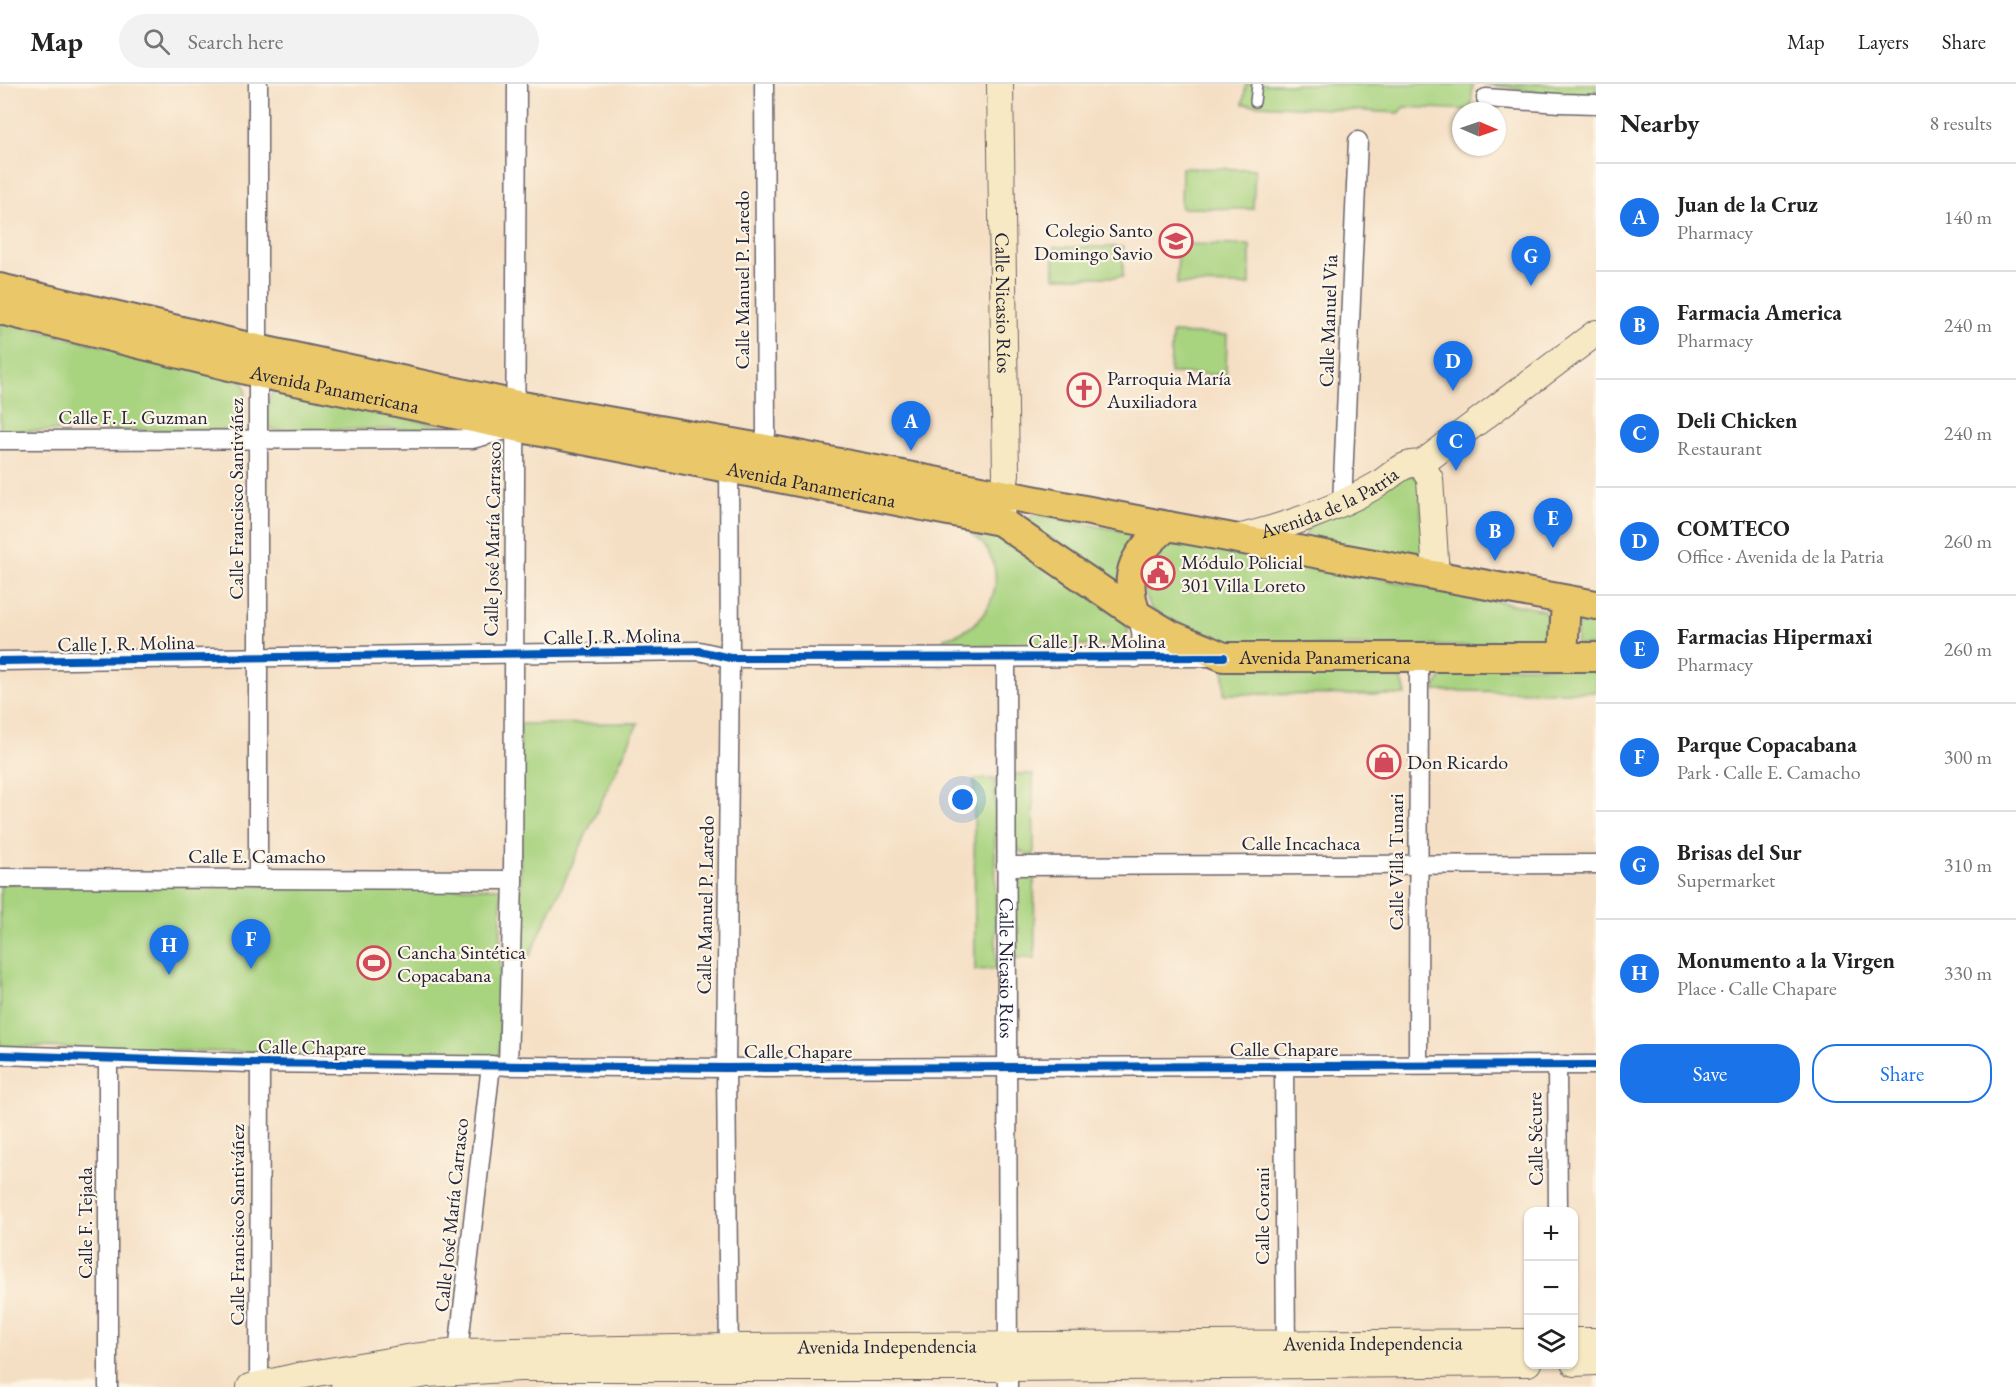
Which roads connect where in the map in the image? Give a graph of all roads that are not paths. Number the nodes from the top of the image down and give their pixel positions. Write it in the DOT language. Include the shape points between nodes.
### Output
graph roads {
  1 [pos="258,84"];
  2 [pos="517,84"];
  3 [pos="764,84"];
  4 [pos="1000,84"];
  5 [pos="1257,84"];
  6 [pos="1486,98"];
  7 [pos="1255,102"];
  8 [pos="1596,104"];
  9 [pos="1358,141"];
  10 [pos="0,288"];
  11 [pos="0,310"];
  12 [pos="1596,333"];
  13 [pos="258,361"];
  14 [pos="517,416"];
  15 [pos="258,439"];
  16 [pos="0,440"];
  17 [pos="729,456"];
  18 [pos="758,461"];
  19 [pos="1421,464"];
  20 [pos="1342,504"];
  21 [pos="1002,507"];
  22 [pos="1168,526"];
  23 [pos="1234,538"];
  24 [pos="1436,575"];
  25 [pos="1566,600"];
  26 [pos="1596,605"];
  27 [pos="1136,614"];
  28 [pos="514,654"];
  29 [pos="1135,657"];
  30 [pos="1224,657"];
  31 [pos="1563,657"];
  32 [pos="1596,657"];
  33 [pos="258,658"];
  34 [pos="730,658"];
  35 [pos="1006,658"];
  36 [pos="1419,658"];
  37 [pos="0,661"];
  38 [pos="1596,864"];
  39 [pos="1419,865"];
  40 [pos="1006,866"];
  41 [pos="0,878"];
  42 [pos="258,879"];
  43 [pos="513,880"];
  44 [pos="0,1055"];
  45 [pos="108,1059"];
  46 [pos="260,1063"];
  47 [pos="499,1065"];
  48 [pos="1284,1065"];
  49 [pos="1418,1065"];
  50 [pos="1557,1065"];
  51 [pos="1596,1065"];
  52 [pos="1007,1067"];
  53 [pos="726,1068"];
  54 [pos="1558,1207"];
  55 [pos="1578,1341"];
  56 [pos="1596,1341"];
  57 [pos="1524,1342"];
  58 [pos="1286,1354"];
  59 [pos="729,1357"];
  60 [pos="459,1361"];
  61 [pos="1596,1362"];
  62 [pos="1524,1363"];
  63 [pos="1578,1363"];
  64 [pos="1009,1367"];
  65 [pos="256,1386"];
  66 [pos="108,1387"];
  67 [pos="344,1387"];
  1 -- 13 [label="street, Calle Francisco Santiváñez"];
  2 -- 14 [label="street, Calle José María Carrasco"];
  3 -- 18 [label="street, Calle Manuel P. Laredo" via="766,433"];
  4 -- 21 [label="main road, Calle Nicasio Ríos" via="1005,474"];
  5 -- 7 [label="lane"];
  6 -- 8 [label="street"];
  9 -- 20 [label="street, Calle Manuel Via"];
  10 -- 13 [label="main road, Avenida Panamericana"];
  11 -- 13 [label="main road, Avenida Panamericana"];
  12 -- 19 [label="main road, Avenida de la Patria"];
  13 -- 14 [label="main road, Avenida Panamericana"];
  13 -- 15 [label="street, Calle Francisco Santiváñez"];
  14 -- 15 [label="street, Calle F. L. Guzman" via="472,439"];
  14 -- 17 [label="main road, Avenida Panamericana"];
  14 -- 28 [label="street, Calle José María Carrasco"];
  15 -- 16 [label="street, Calle F. L. Guzman"];
  15 -- 33 [label="street, Calle Francisco Santiváñez"];
  17 -- 18 [label="main road, Avenida Panamericana"];
  17 -- 34 [label="street, Calle Manuel P. Laredo"];
  18 -- 21 [label="main road, Avenida Panamericana"];
  19 -- 20 [label="main road, Avenida de la Patria" via="1408,464"];
  19 -- 24 [label="main road, Avenida de la Patria" via="1430,479"];
  20 -- 23 [label="main road, Avenida de la Patria" via="1276,528"];
  21 -- 22 [label="main road, Avenida Panamericana"];
  21 -- 27 [label="main road, Avenida Panamericana"];
  22 -- 23 [label="main road, Avenida Panamericana"];
  22 -- 27 [label="main road" via="1137,555 1130,579 1130,597"];
  23 -- 24 [label="main road, Avenida Panamericana"];
  24 -- 25 [label="main road, Avenida Panamericana"];
  25 -- 26 [label="main road, Avenida Panamericana"];
  25 -- 31 [label="main road"];
  27 -- 29 [label="street, Calle J. R. Molina" via="1143,633"];
  27 -- 30 [label="main road, Avenida Panamericana" via="1171,636"];
  28 -- 33 [label="street, Calle J. R. Molina"];
  28 -- 34 [label="street, Calle J. R. Molina" via="699,651"];
  28 -- 43 [label="street, Calle José María Carrasco"];
  29 -- 30 [label="street, Calle J. R. Molina"];
  29 -- 35 [label="street, Calle J. R. Molina"];
  30 -- 36 [label="main road, Avenida Panamericana"];
  31 -- 32 [label="main road, Avenida Panamericana"];
  31 -- 36 [label="main road, Avenida Panamericana"];
  33 -- 37 [label="street, Calle J. R. Molina"];
  33 -- 42 [label="street, Calle Francisco Santiváñez"];
  34 -- 35 [label="street, Calle J. R. Molina"];
  34 -- 53 [label="street, Calle Manuel P. Laredo"];
  35 -- 40 [label="street, Calle Nicasio Ríos"];
  36 -- 39 [label="street, Calle Villa Tunari"];
  38 -- 39 [label="street, Calle Incachaca"];
  39 -- 40 [label="street, Calle Incachaca"];
  39 -- 49 [label="street, Calle Villa Tunari"];
  40 -- 52 [label="street, Calle Nicasio Ríos"];
  41 -- 42 [label="street, Calle E. Camacho"];
  42 -- 43 [label="street, Calle E. Camacho"];
  43 -- 47 [label="street, Calle José María Carrasco"];
  44 -- 45 [label="street, Calle Chapare"];
  45 -- 46 [label="street, Calle Chapare"];
  45 -- 66 [label="street, Calle F. Tejada"];
  46 -- 47 [label="street, Calle Chapare"];
  46 -- 65 [label="street, Calle Francisco Santiváñez"];
  47 -- 53 [label="street, Calle Chapare"];
  47 -- 60 [label="street, Calle José María Carrasco"];
  48 -- 49 [label="street, Calle Chapare"];
  48 -- 52 [label="street, Calle Chapare"];
  48 -- 58 [label="street, Calle Corani"];
  49 -- 50 [label="street, Calle Chapare"];
  50 -- 51 [label="street, Calle Chapare"];
  50 -- 54 [label="street, Calle Sécure"];
  52 -- 53 [label="street, Calle Chapare"];
  52 -- 64 [label="street, Calle Nicasio Ríos"];
  53 -- 59 [label="street, Calle Manuel P. Laredo"];
  55 -- 56 [label="main road"];
  57 -- 58 [label="main road, Avenida Independencia"];
  58 -- 62 [label="main road, Avenida Independencia"];
  58 -- 64 [label="main road, Avenida Independencia"];
  59 -- 60 [label="main road, Avenida Independencia" via="532,1368"];
  59 -- 64 [label="main road, Avenida Independencia"];
  60 -- 65 [label="main road, Avenida Independencia" via="413,1357"];
  60 -- 67 [label="main road, Avenida Independencia" via="428,1374"];
  61 -- 63 [label="main road"];
}
